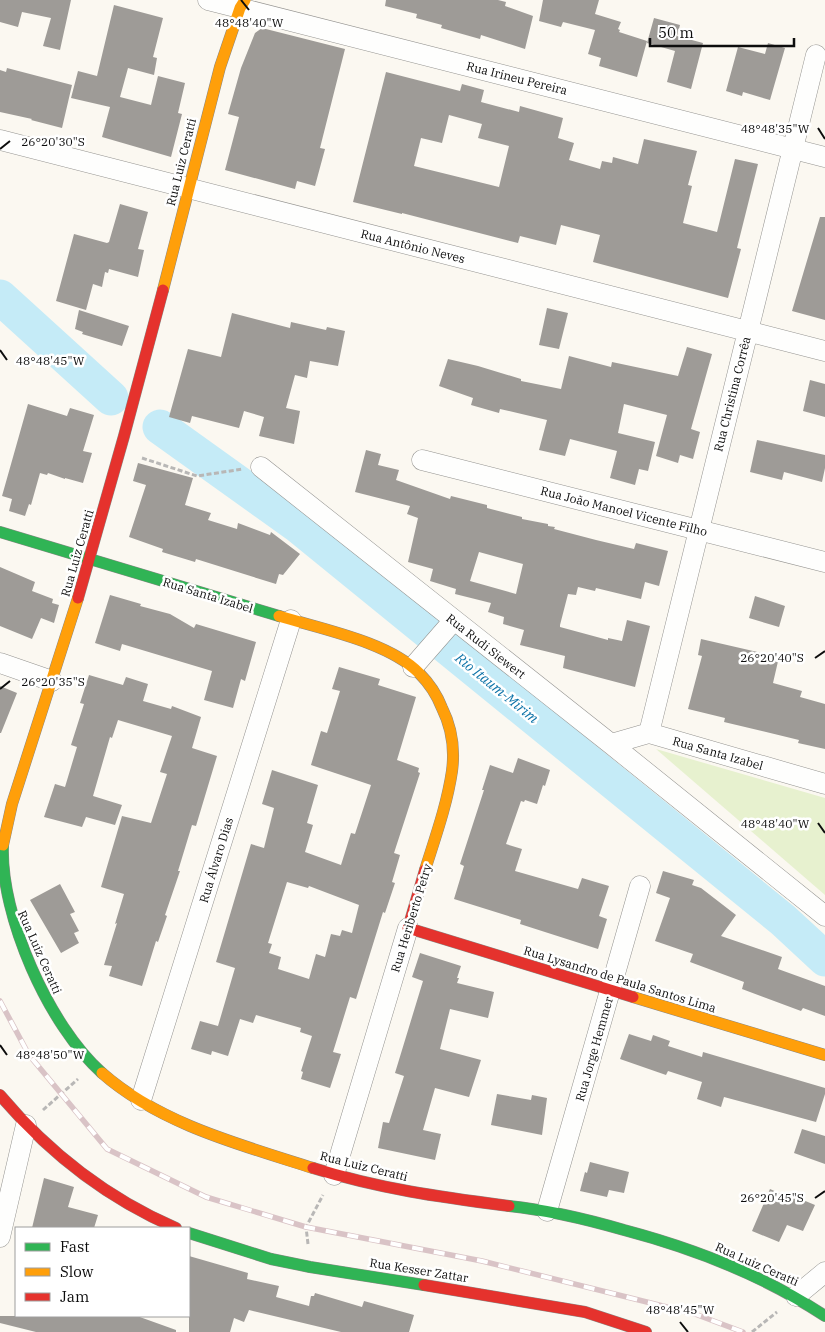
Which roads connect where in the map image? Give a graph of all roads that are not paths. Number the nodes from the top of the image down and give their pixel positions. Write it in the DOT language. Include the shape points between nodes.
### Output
graph roads {
  1 [pos="208,0"];
  2 [pos="242,4"];
  3 [pos="816,56"];
  4 [pos="0,140"];
  5 [pos="792,149"];
  6 [pos="825,157"];
  7 [pos="189,189"];
  8 [pos="748,331"];
  9 [pos="825,351"];
  10 [pos="422,460"];
  11 [pos="261,467"];
  12 [pos="698,530"];
  13 [pos="0,532"];
  14 [pos="89,560"];
  15 [pos="825,562"];
  16 [pos="290,620"];
  17 [pos="454,620"];
  18 [pos="0,664"];
  19 [pos="413,667"];
  20 [pos="52,681"];
  21 [pos="648,734"];
  22 [pos="611,744"];
  23 [pos="825,784"];
  24 [pos="640,886"];
  25 [pos="825,916"];
  26 [pos="408,928"];
  27 [pos="610,991"];
  28 [pos="825,1055"];
  29 [pos="0,1095"];
  30 [pos="141,1100"];
  31 [pos="26,1126"];
  32 [pos="334,1175"];
  33 [pos="547,1211"];
  34 [pos="174,1227"];
  35 [pos="190,1233"];
  36 [pos="0,1237"];
  37 [pos="825,1272"];
  38 [pos="796,1296"];
  39 [pos="825,1316"];
  40 [pos="646,1332"];
  1 -- 2 [label="street, Rua Irineu Pereira"];
  2 -- 5 [label="street, Rua Irineu Pereira"];
  2 -- 7 [label="street, Rua Luiz Ceratti" via="220,67"];
  3 -- 5 [label="street, Rua Christina Corrêa"];
  4 -- 7 [label="street, Rua Antônio Neves"];
  5 -- 6 [label="street, Rua Irineu Pereira"];
  5 -- 8 [label="street, Rua Christina Corrêa"];
  7 -- 8 [label="street, Rua Antônio Neves"];
  7 -- 14 [label="street, Rua Luiz Ceratti"];
  8 -- 9 [label="street, Rua Antônio Neves"];
  8 -- 12 [label="street, Rua Christina Corrêa"];
  10 -- 12 [label="street, Rua João Manoel Vicente Filho"];
  11 -- 17 [label="street, Rua Rudi Siewert"];
  12 -- 15 [label="street, Rua João Manoel Vicente Filho"];
  12 -- 21 [label="street, Rua Christina Corrêa"];
  13 -- 14 [label="street, Rua Santa Izabel"];
  14 -- 16 [label="street, Rua Santa Izabel"];
  14 -- 20 [label="street, Rua Luiz Ceratti"];
  16 -- 19 [label="street, Rua Santa Izabel" via="362,641"];
  16 -- 30 [label="street, Rua Álvaro Dias"];
  17 -- 19 [label="street"];
  17 -- 22 [label="street, Rua Rudi Siewert"];
  18 -- 20 [label="street"];
  19 -- 26 [label="street, Rua Heriberto Petry" via="439,703 454,745 447,795"];
  20 -- 30 [label="street, Rua Luiz Ceratti" via="9,816 1,854 3,901 35,979 55,1016 93,1065 117,1086"];
  21 -- 22 [label="street"];
  21 -- 23 [label="street, Rua Santa Izabel"];
  22 -- 25 [label="street, Rua Rudi Siewert"];
  24 -- 27 [label="street, Rua Jorge Hemmer"];
  26 -- 27 [label="street, Rua Lysandro de Paula Santos Lima"];
  26 -- 32 [label="street, Rua Heriberto Petry"];
  27 -- 28 [label="street, Rua Lysandro de Paula Santos Lima"];
  27 -- 33 [label="street, Rua Jorge Hemmer"];
  29 -- 31 [label="street"];
  30 -- 32 [label="street, Rua Luiz Ceratti" via="189,1125"];
  31 -- 34 [label="street" via="108,1190 136,1209"];
  31 -- 36 [label="street"];
  32 -- 33 [label="street, Rua Luiz Ceratti" via="407,1192"];
  33 -- 38 [label="street, Rua Luiz Ceratti" via="683,1248 726,1263"];
  35 -- 40 [label="street, Rua Kesser Zattar" via="271,1259 549,1304"];
  37 -- 38 [label="street"];
  38 -- 39 [label="street, Rua Luiz Ceratti"];
}
